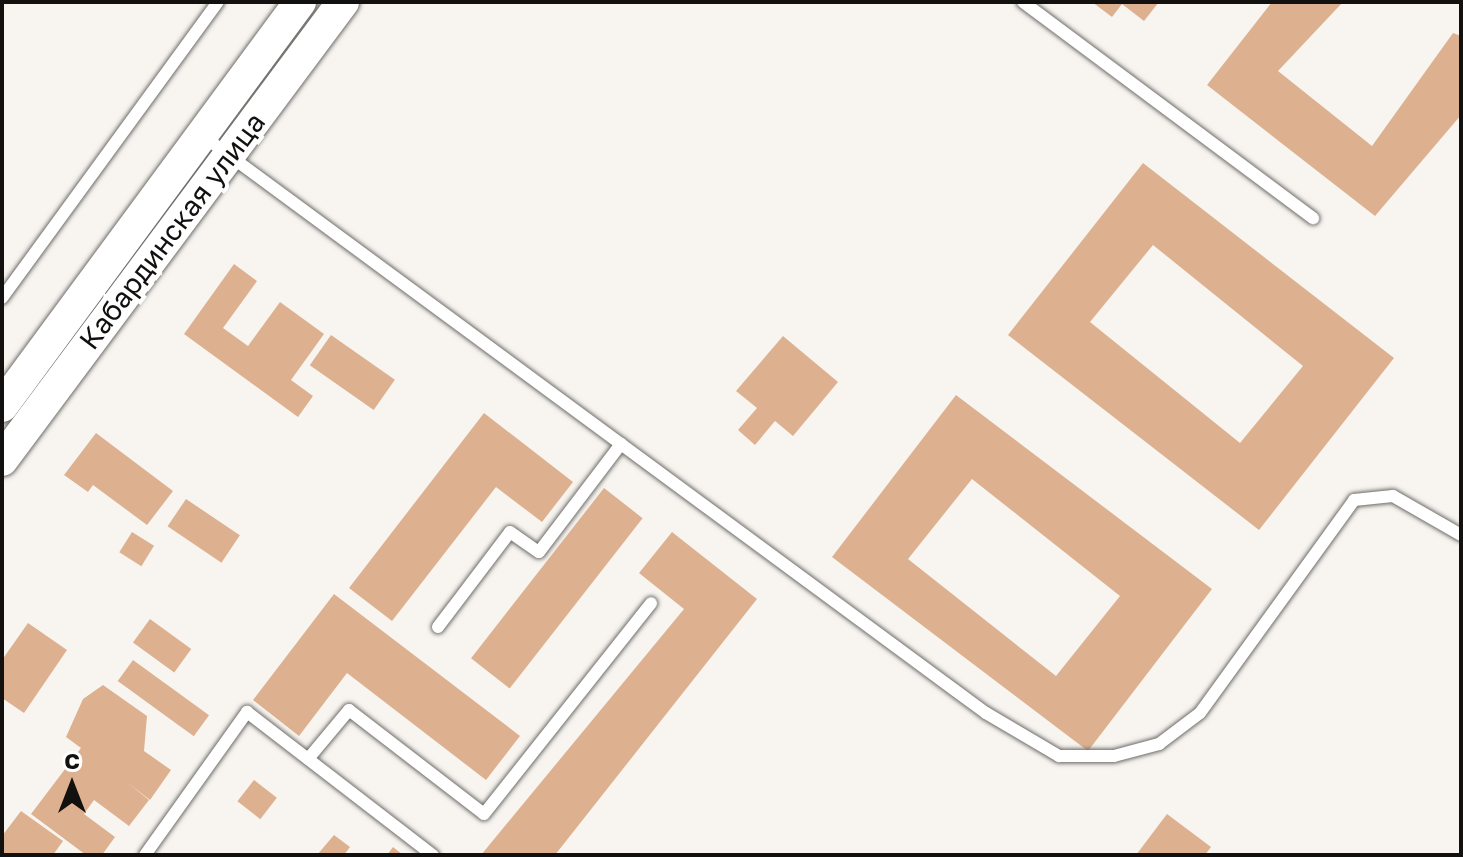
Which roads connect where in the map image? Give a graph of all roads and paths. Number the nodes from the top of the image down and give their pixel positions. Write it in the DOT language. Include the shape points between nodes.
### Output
graph roads {
  1 [pos="218,2"];
  2 [pos="300,2"];
  3 [pos="343,2"];
  4 [pos="1023,2"];
  5 [pos="216,145"];
  6 [pos="1313,218"];
  7 [pos="2,298"];
  8 [pos="2,406"];
  9 [pos="621,444"];
  10 [pos="2,460"];
  11 [pos="1461,535"];
  12 [pos="651,603"];
  13 [pos="438,627"];
  14 [pos="308,759"];
  15 [pos="145,855"];
  16 [pos="433,855"];
  1 -- 7 [label="lane"];
  2 -- 5 [label="main road, Кабардинская улица"];
  3 -- 5 [label="main road, Кабардинская улица"];
  4 -- 6 [label="lane"];
  5 -- 8 [label="main road, Кабардинская улица"];
  5 -- 9 [label="lane"];
  5 -- 10 [label="main road, Кабардинская улица"];
  9 -- 11 [label="lane" via="986,713 1059,756 1114,756 1159,744 1200,713 1354,500 1393,496"];
  9 -- 13 [label="lane" via="539,552 510,532"];
  12 -- 14 [label="lane" via="484,814 349,710"];
  14 -- 15 [label="lane" via="247,712"];
  14 -- 16 [label="lane"];
}
